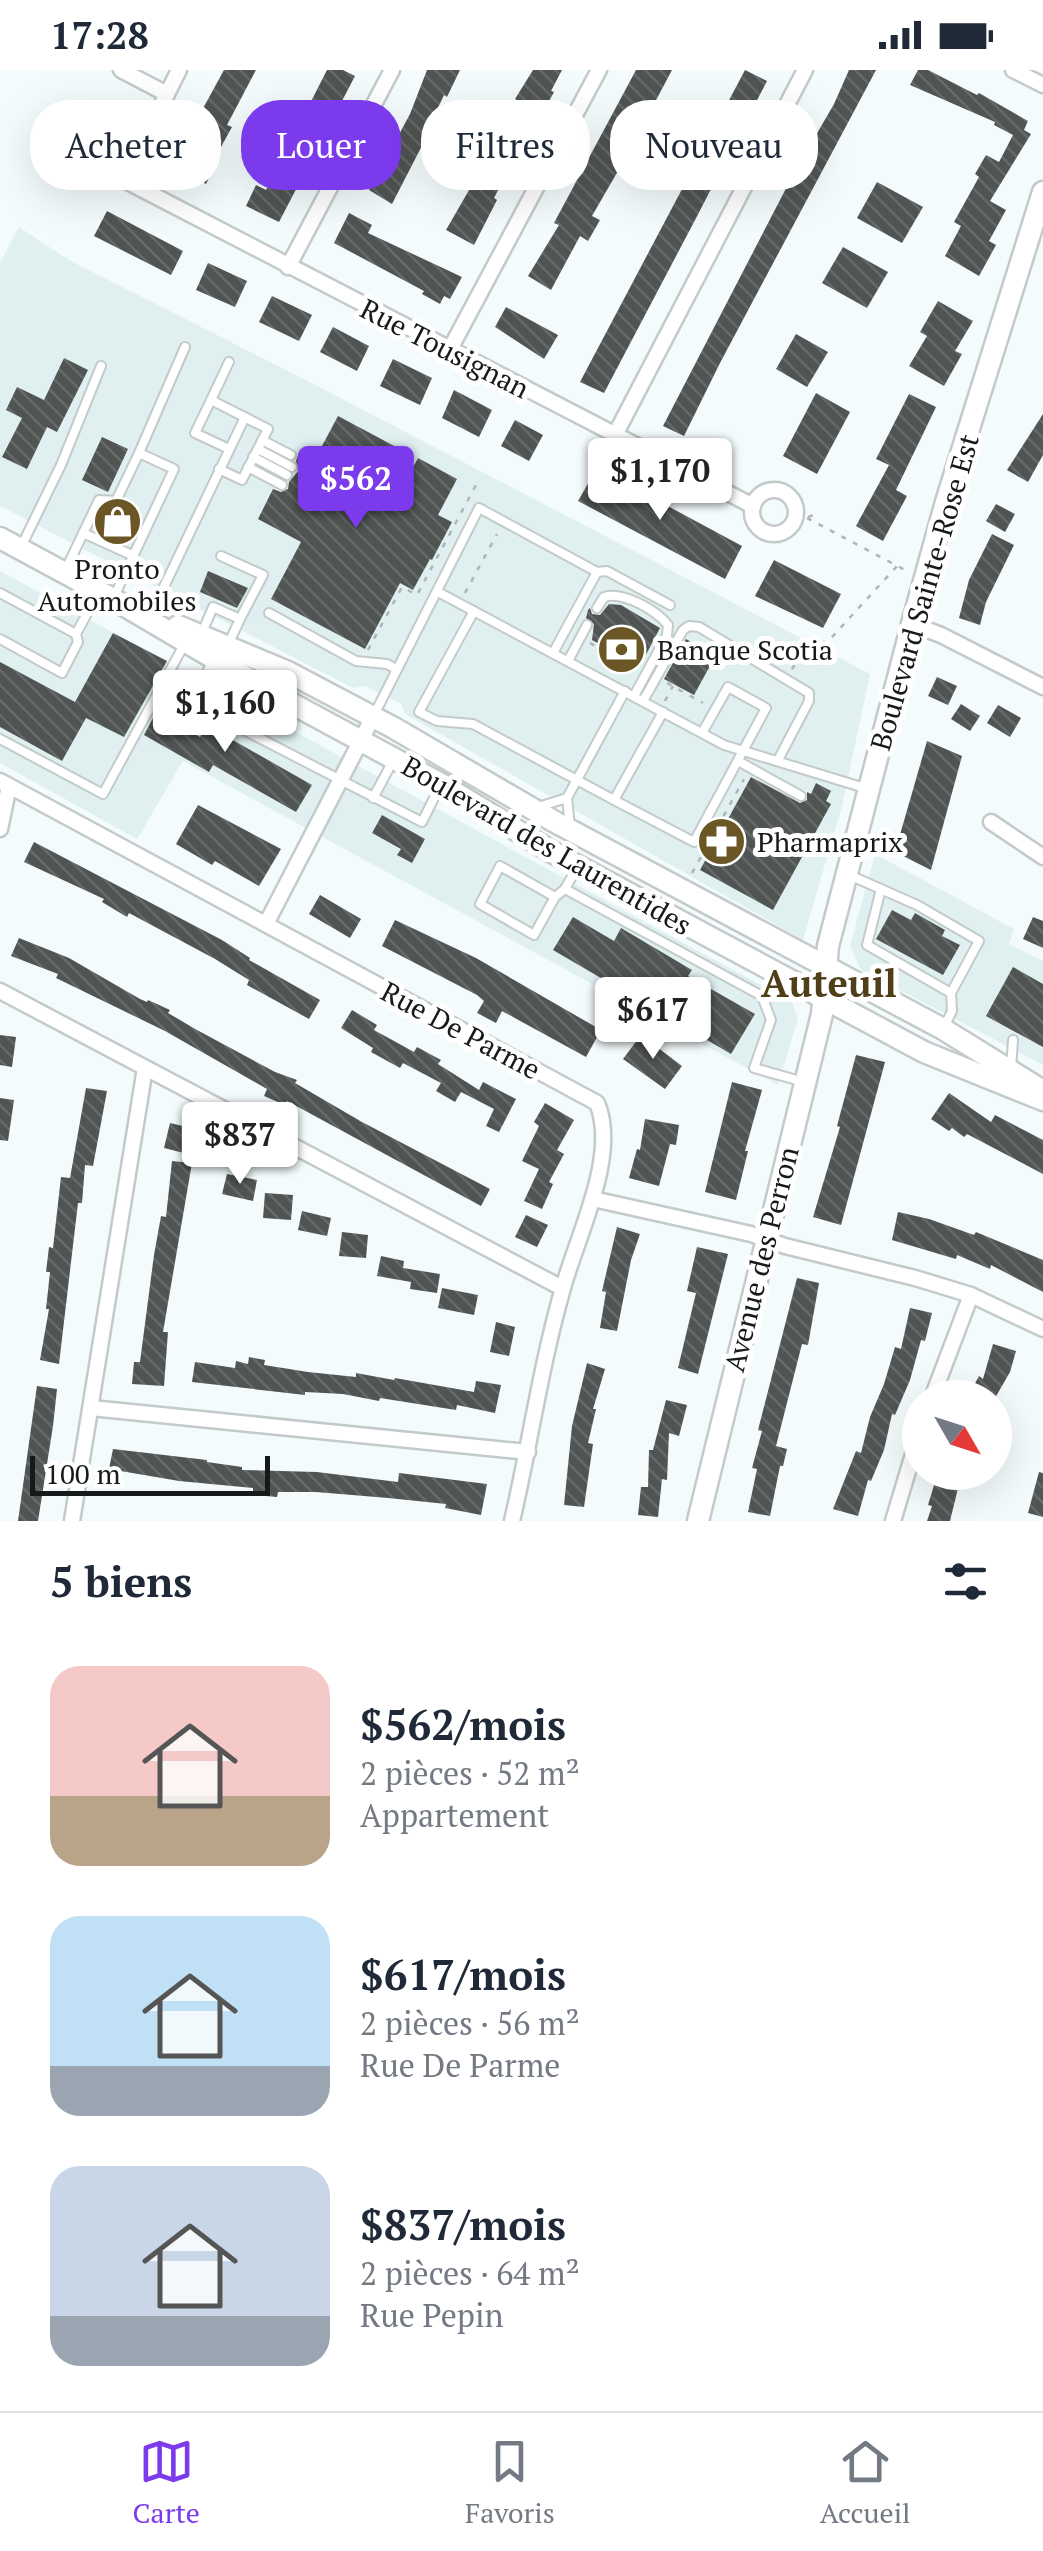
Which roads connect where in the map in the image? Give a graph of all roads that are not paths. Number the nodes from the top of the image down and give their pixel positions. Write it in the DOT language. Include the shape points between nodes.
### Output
graph roads {
  1 [pos="121,70"];
  2 [pos="179,70"];
  3 [pos="392,70"];
  4 [pos="599,70"];
  5 [pos="805,70"];
  6 [pos="1013,70"];
  7 [pos="1043,86"];
  8 [pos="167,94"];
  9 [pos="1043,192"];
  10 [pos="288,267"];
  11 [pos="185,347"];
  12 [pos="449,351"];
  13 [pos="229,362"];
  14 [pos="102,366"];
  15 [pos="211,400"];
  16 [pos="245,417"];
  17 [pos="614,436"];
  18 [pos="258,448"];
  19 [pos="229,449"];
  20 [pos="139,453"];
  21 [pos="291,455"];
  22 [pos="248,467"];
  23 [pos="219,469"];
  24 [pos="290,471"];
  25 [pos="282,485"];
  26 [pos="753,506"];
  27 [pos="83,532"];
  28 [pos="0,538"];
  29 [pos="20,549"];
  30 [pos="134,556"];
  31 [pos="221,556"];
  32 [pos="64,572"];
  33 [pos="596,572"];
  34 [pos="438,592"];
  35 [pos="0,593"];
  36 [pos="106,595"];
  37 [pos="670,605"];
  38 [pos="597,608"];
  39 [pos="474,611"];
  40 [pos="151,614"];
  41 [pos="269,614"];
  42 [pos="240,620"];
  43 [pos="912,624"];
  44 [pos="588,625"];
  45 [pos="76,634"];
  46 [pos="0,639"];
  47 [pos="207,646"];
  48 [pos="552,653"];
  49 [pos="568,661"];
  50 [pos="268,663"];
  51 [pos="396,669"];
  52 [pos="256,684"];
  53 [pos="1043,687"];
  54 [pos="629,694"];
  55 [pos="644,702"];
  56 [pos="189,705"];
  57 [pos="663,712"];
  58 [pos="373,717"];
  59 [pos="702,733"];
  60 [pos="0,739"];
  61 [pos="362,742"];
  62 [pos="743,751"];
  63 [pos="394,759"];
  64 [pos="778,760"];
  65 [pos="738,761"];
  66 [pos="577,780"];
  67 [pos="341,783"];
  68 [pos="4,784"];
  69 [pos="441,784"];
  70 [pos="869,789"];
  71 [pos="801,796"];
  72 [pos="373,798"];
  73 [pos="567,798"];
  74 [pos="614,800"];
  75 [pos="531,809"];
  76 [pos="992,822"];
  77 [pos="0,829"];
  78 [pos="570,830"];
  79 [pos="1043,858"];
  80 [pos="578,866"];
  81 [pos="847,874"];
  82 [pos="565,889"];
  83 [pos="882,889"];
  84 [pos="554,897"];
  85 [pos="266,924"];
  86 [pos="719,942"];
  87 [pos="707,966"];
  88 [pos="826,968"];
  89 [pos="0,990"];
  90 [pos="951,992"];
  91 [pos="823,997"];
  92 [pos="943,1029"];
  93 [pos="1013,1040"];
  94 [pos="145,1068"];
  95 [pos="1006,1078"];
  96 [pos="804,1082"];
  97 [pos="1039,1090"];
  98 [pos="594,1199"];
  99 [pos="766,1239"];
  100 [pos="562,1288"];
  101 [pos="970,1295"];
  102 [pos="1043,1329"];
  103 [pos="939,1380"];
  104 [pos="91,1408"];
  105 [pos="528,1452"];
  106 [pos="902,1490"];
  107 [pos="72,1521"];
  108 [pos="512,1521"];
  109 [pos="698,1521"];
  110 [pos="893,1521"];
  1 -- 8 [label="street"];
  2 -- 8 [label="street"];
  3 -- 10 [label="street"];
  4 -- 12 [label="street"];
  5 -- 17 [label="street"];
  6 -- 7 [label="street"];
  8 -- 10 [label="street, Rue Tousignan" via="124,180"];
  9 -- 43 [label="main road, Boulevard Sainte-Rose Est"];
  10 -- 12 [label="street, Rue Tousignan"];
  11 -- 20 [label="lane"];
  12 -- 17 [label="street, Rue Tousignan"];
  13 -- 15 [label="lane"];
  14 -- 29 [label="lane"];
  15 -- 16 [label="lane"];
  15 -- 19 [label="lane" via="195,433"];
  16 -- 18 [label="lane" via="268,429"];
  16 -- 19 [label="lane"];
  17 -- 26 [label="street, Rue Tousignan"];
  18 -- 21 [label="lane"];
  18 -- 22 [label="lane"];
  18 -- 24 [label="lane"];
  19 -- 23 [label="lane"];
  20 -- 27 [label="lane" via="116,501 98,500"];
  20 -- 30 [label="lane" via="174,469"];
  22 -- 23 [label="lane" via="242,480"];
  22 -- 25 [label="lane"];
  23 -- 40 [label="lane"];
  27 -- 30 [label="lane"];
  27 -- 32 [label="lane"];
  28 -- 29 [label="main road, Boulevard des Laurentides"];
  29 -- 32 [label="main road, Boulevard des Laurentides"];
  30 -- 36 [label="lane"];
  31 -- 42 [label="lane" via="263,575"];
  32 -- 36 [label="main road, Boulevard des Laurentides"];
  33 -- 34 [label="lane" via="479,508"];
  33 -- 37 [label="lane" via="607,571"];
  33 -- 48 [label="lane"];
  34 -- 39 [label="lane"];
  34 -- 51 [label="lane"];
  35 -- 45 [label="lane"];
  36 -- 40 [label="main road, Boulevard des Laurentides"];
  36 -- 45 [label="lane"];
  36 -- 47 [label="main road, Boulevard des Laurentides"];
  38 -- 54 [label="lane" via="604,597 618,595 667,622 667,635"];
  39 -- 48 [label="lane"];
  39 -- 66 [label="lane" via="419,712 474,724"];
  40 -- 47 [label="main road, Boulevard des Laurentides"];
  41 -- 51 [label="lane" via="356,662"];
  42 -- 47 [label="lane"];
  42 -- 47 [label="lane" via="213,606"];
  43 -- 53 [label="street"];
  43 -- 70 [label="main road, Boulevard Sainte-Rose Est"];
  44 -- 49 [label="lane"];
  45 -- 46 [label="lane" via="62,672"];
  47 -- 50 [label="main road, Boulevard des Laurentides"];
  47 -- 52 [label="main road, Boulevard des Laurentides"];
  47 -- 56 [label="lane"];
  47 -- 60 [label="lane" via="103,794"];
  48 -- 49 [label="lane"];
  49 -- 54 [label="lane"];
  50 -- 52 [label="lane"];
  50 -- 58 [label="main road, Boulevard des Laurentides"];
  51 -- 58 [label="lane"];
  52 -- 61 [label="main road, Boulevard des Laurentides"];
  52 -- 67 [label="lane" via="234,725"];
  54 -- 55 [label="lane"];
  54 -- 66 [label="lane"];
  55 -- 57 [label="lane"];
  55 -- 64 [label="lane" via="682,630 699,627 808,691"];
  57 -- 59 [label="lane"];
  57 -- 74 [label="lane"];
  58 -- 61 [label="street"];
  58 -- 75 [label="main road, Boulevard des Laurentides"];
  59 -- 62 [label="lane"];
  59 -- 62 [label="lane" via="728,687 766,708"];
  61 -- 63 [label="main road, Boulevard des Laurentides"];
  61 -- 67 [label="street"];
  62 -- 64 [label="lane"];
  62 -- 65 [label="lane"];
  63 -- 69 [label="main road, Boulevard des Laurentides"];
  63 -- 72 [label="lane"];
  64 -- 70 [label="lane"];
  65 -- 71 [label="lane"];
  65 -- 74 [label="lane" via="694,842"];
  66 -- 73 [label="lane"];
  66 -- 74 [label="lane"];
  67 -- 72 [label="lane"];
  67 -- 85 [label="street"];
  68 -- 77 [label="street"];
  68 -- 85 [label="street, Rue De Parme"];
  69 -- 72 [label="lane" via="422,822"];
  69 -- 80 [label="main road, Boulevard des Laurentides"];
  70 -- 81 [label="main road, Boulevard Sainte-Rose Est"];
  73 -- 75 [label="lane"];
  73 -- 78 [label="lane"];
  75 -- 78 [label="main road, Boulevard des Laurentides"];
  76 -- 79 [label="street"];
  78 -- 88 [label="main road, Boulevard des Laurentides"];
  80 -- 82 [label="lane"];
  80 -- 86 [label="main road, Boulevard des Laurentides"];
  81 -- 83 [label="lane"];
  81 -- 88 [label="main road, Boulevard Sainte-Rose Est"];
  82 -- 84 [label="lane"];
  82 -- 87 [label="lane"];
  83 -- 90 [label="lane" via="866,945"];
  83 -- 90 [label="lane" via="979,941"];
  84 -- 84 [label="lane" via="500,866 480,904 534,935"];
  85 -- 98 [label="street, Rue De Parme" via="596,1104 604,1122"];
  86 -- 87 [label="lane"];
  86 -- 91 [label="main road, Boulevard des Laurentides"];
  87 -- 96 [label="lane" via="762,996 771,1020 754,1068"];
  88 -- 91 [label="main road, Boulevard Sainte-Rose Est"];
  88 -- 92 [label="main road, Boulevard des Laurentides"];
  89 -- 94 [label="street"];
  90 -- 92 [label="lane"];
  91 -- 95 [label="main road, Boulevard des Laurentides" via="936,1057"];
  91 -- 96 [label="main road, Avenue des Perron"];
  92 -- 95 [label="main road, Boulevard des Laurentides"];
  93 -- 95 [label="lane"];
  94 -- 100 [label="street"];
  94 -- 104 [label="street"];
  95 -- 97 [label="main road, Boulevard des Laurentides"];
  96 -- 99 [label="main road, Avenue des Perron"];
  98 -- 99 [label="street"];
  98 -- 100 [label="street, Rue De Parme"];
  99 -- 101 [label="street"];
  99 -- 109 [label="main road, Avenue des Perron"];
  100 -- 105 [label="street, Rue De Parme"];
  101 -- 102 [label="street"];
  101 -- 103 [label="street"];
  104 -- 105 [label="street"];
  104 -- 107 [label="street"];
  105 -- 108 [label="street, Rue De Parme"];
  106 -- 110 [label="street"];
}
